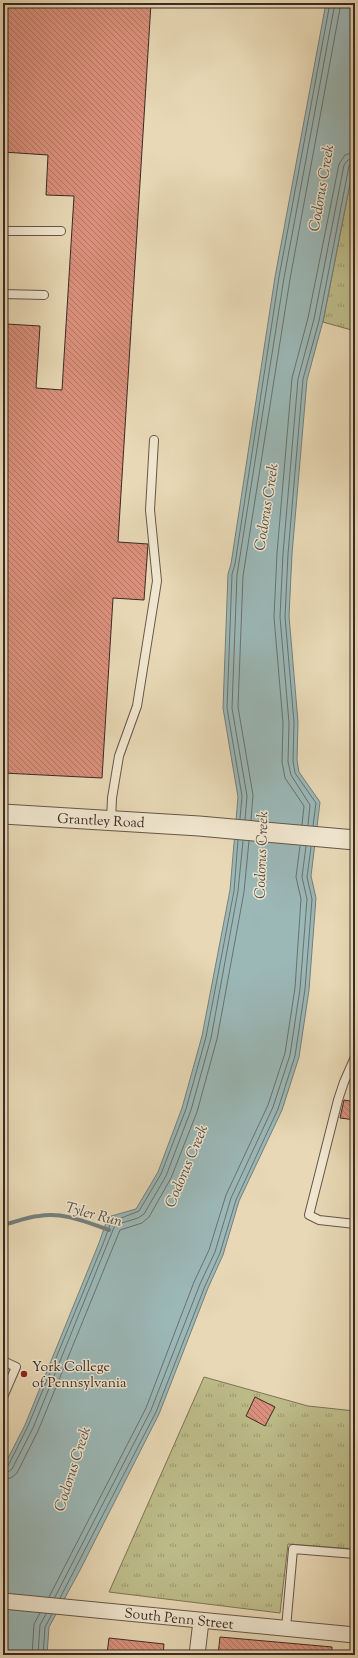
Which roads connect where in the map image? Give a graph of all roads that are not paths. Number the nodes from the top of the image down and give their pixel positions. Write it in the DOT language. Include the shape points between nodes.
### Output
graph roads {
  1 [pos="3,231"];
  2 [pos="61,231"];
  3 [pos="3,294"];
  4 [pos="44,295"];
  5 [pos="154,440"];
  6 [pos="3,814"];
  7 [pos="111,821"];
  8 [pos="351,840"];
  9 [pos="355,1057"];
  10 [pos="355,1224"];
  11 [pos="3,1361"];
  12 [pos="3,1397"];
  13 [pos="355,1554"];
  14 [pos="3,1601"];
  15 [pos="201,1620"];
  16 [pos="286,1628"];
  17 [pos="355,1635"];
  18 [pos="197,1655"];
  1 -- 2 [label="lane"];
  3 -- 4 [label="lane"];
  5 -- 7 [label="lane" via="150,510 157,581 137,706 119,756"];
  6 -- 7 [label="street, Grantley Road"];
  7 -- 8 [label="street, Grantley Road"];
  9 -- 10 [label="lane" via="338,1100 309,1215 319,1220"];
  11 -- 12 [label="lane" via="16,1367"];
  13 -- 16 [label="lane" via="292,1549"];
  14 -- 15 [label="street, South Penn Street"];
  15 -- 16 [label="street, South Penn Street"];
  15 -- 18 [label="street"];
  16 -- 17 [label="street, South Penn Street"];
}
